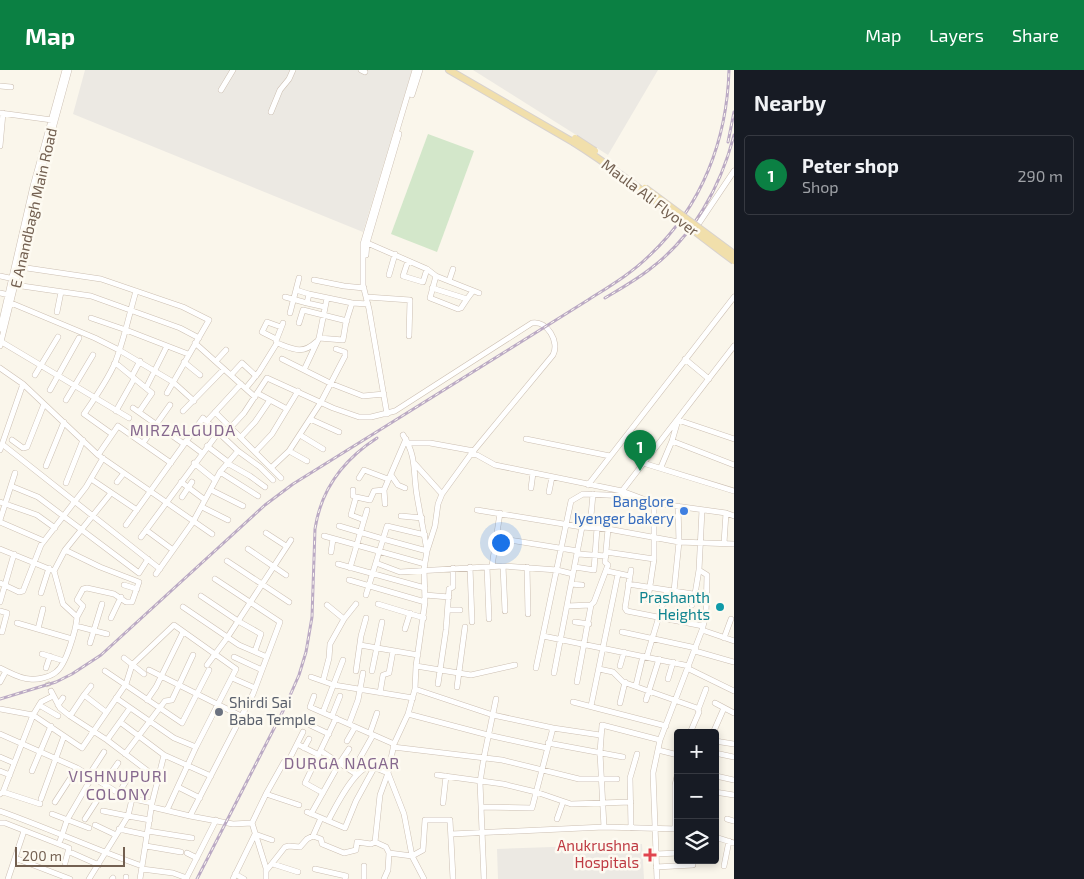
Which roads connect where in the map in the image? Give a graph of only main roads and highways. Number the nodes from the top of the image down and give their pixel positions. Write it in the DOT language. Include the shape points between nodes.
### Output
graph roads {
  1 [pos="449,70"];
  2 [pos="457,70"];
  3 [pos="566,136"];
  4 [pos="574,140"];
  5 [pos="734,254"];
  6 [pos="734,262"];
  1 -- 3 [label="main road"];
  2 -- 3 [label="main road"];
  3 -- 4 [label="main road, Maula Ali Flyover"];
  4 -- 5 [label="main road, Maula Ali Flyover, bridge" via="610,161"];
  4 -- 6 [label="main road, Maula Ali Flyover, bridge"];
}
